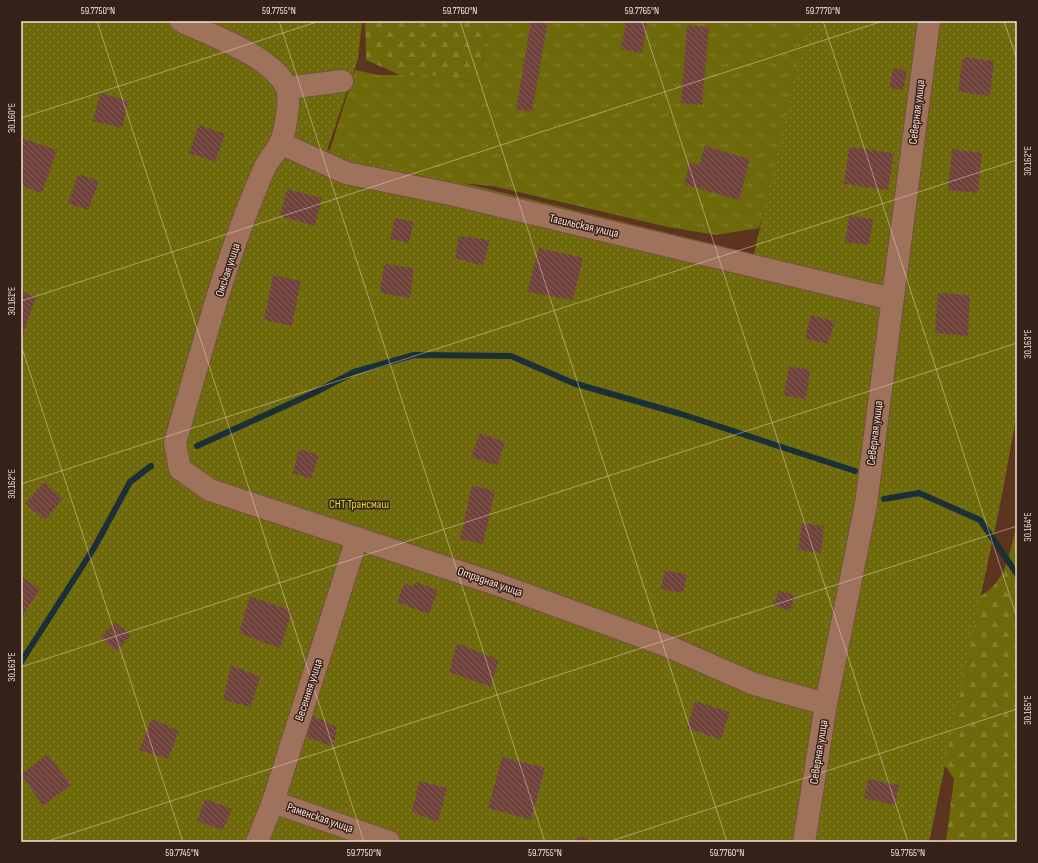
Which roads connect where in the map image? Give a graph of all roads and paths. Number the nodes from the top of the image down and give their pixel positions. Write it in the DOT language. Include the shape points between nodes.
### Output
graph roads {
  1 [pos="181,21"];
  2 [pos="929,21"];
  3 [pos="342,81"];
  4 [pos="288,95"];
  5 [pos="280,143"];
  6 [pos="892,299"];
  7 [pos="175,443"];
  8 [pos="357,538"];
  9 [pos="826,704"];
  10 [pos="273,802"];
  11 [pos="257,842"];
  12 [pos="389,842"];
  13 [pos="804,842"];
  1 -- 4 [label="street" via="242,48 274,71"];
  2 -- 6 [label="street, Северная улица"];
  3 -- 4 [label="street"];
  4 -- 5 [label="street, Омская улица"];
  5 -- 6 [label="street, Тагильская улица" via="346,173 455,195"];
  5 -- 7 [label="street, Омская улица" via="266,166 228,266"];
  6 -- 9 [label="street, Северная улица" via="866,504"];
  7 -- 8 [label="street, Отрадная улица" via="180,469 210,490"];
  8 -- 9 [label="street, Отрадная улица" via="502,586 665,645 754,684"];
  8 -- 10 [label="street, Весенняя улица"];
  9 -- 13 [label="street, Северная улица"];
  10 -- 11 [label="street, Весенняя улица"];
  10 -- 12 [label="street, Раменская улица"];
}
